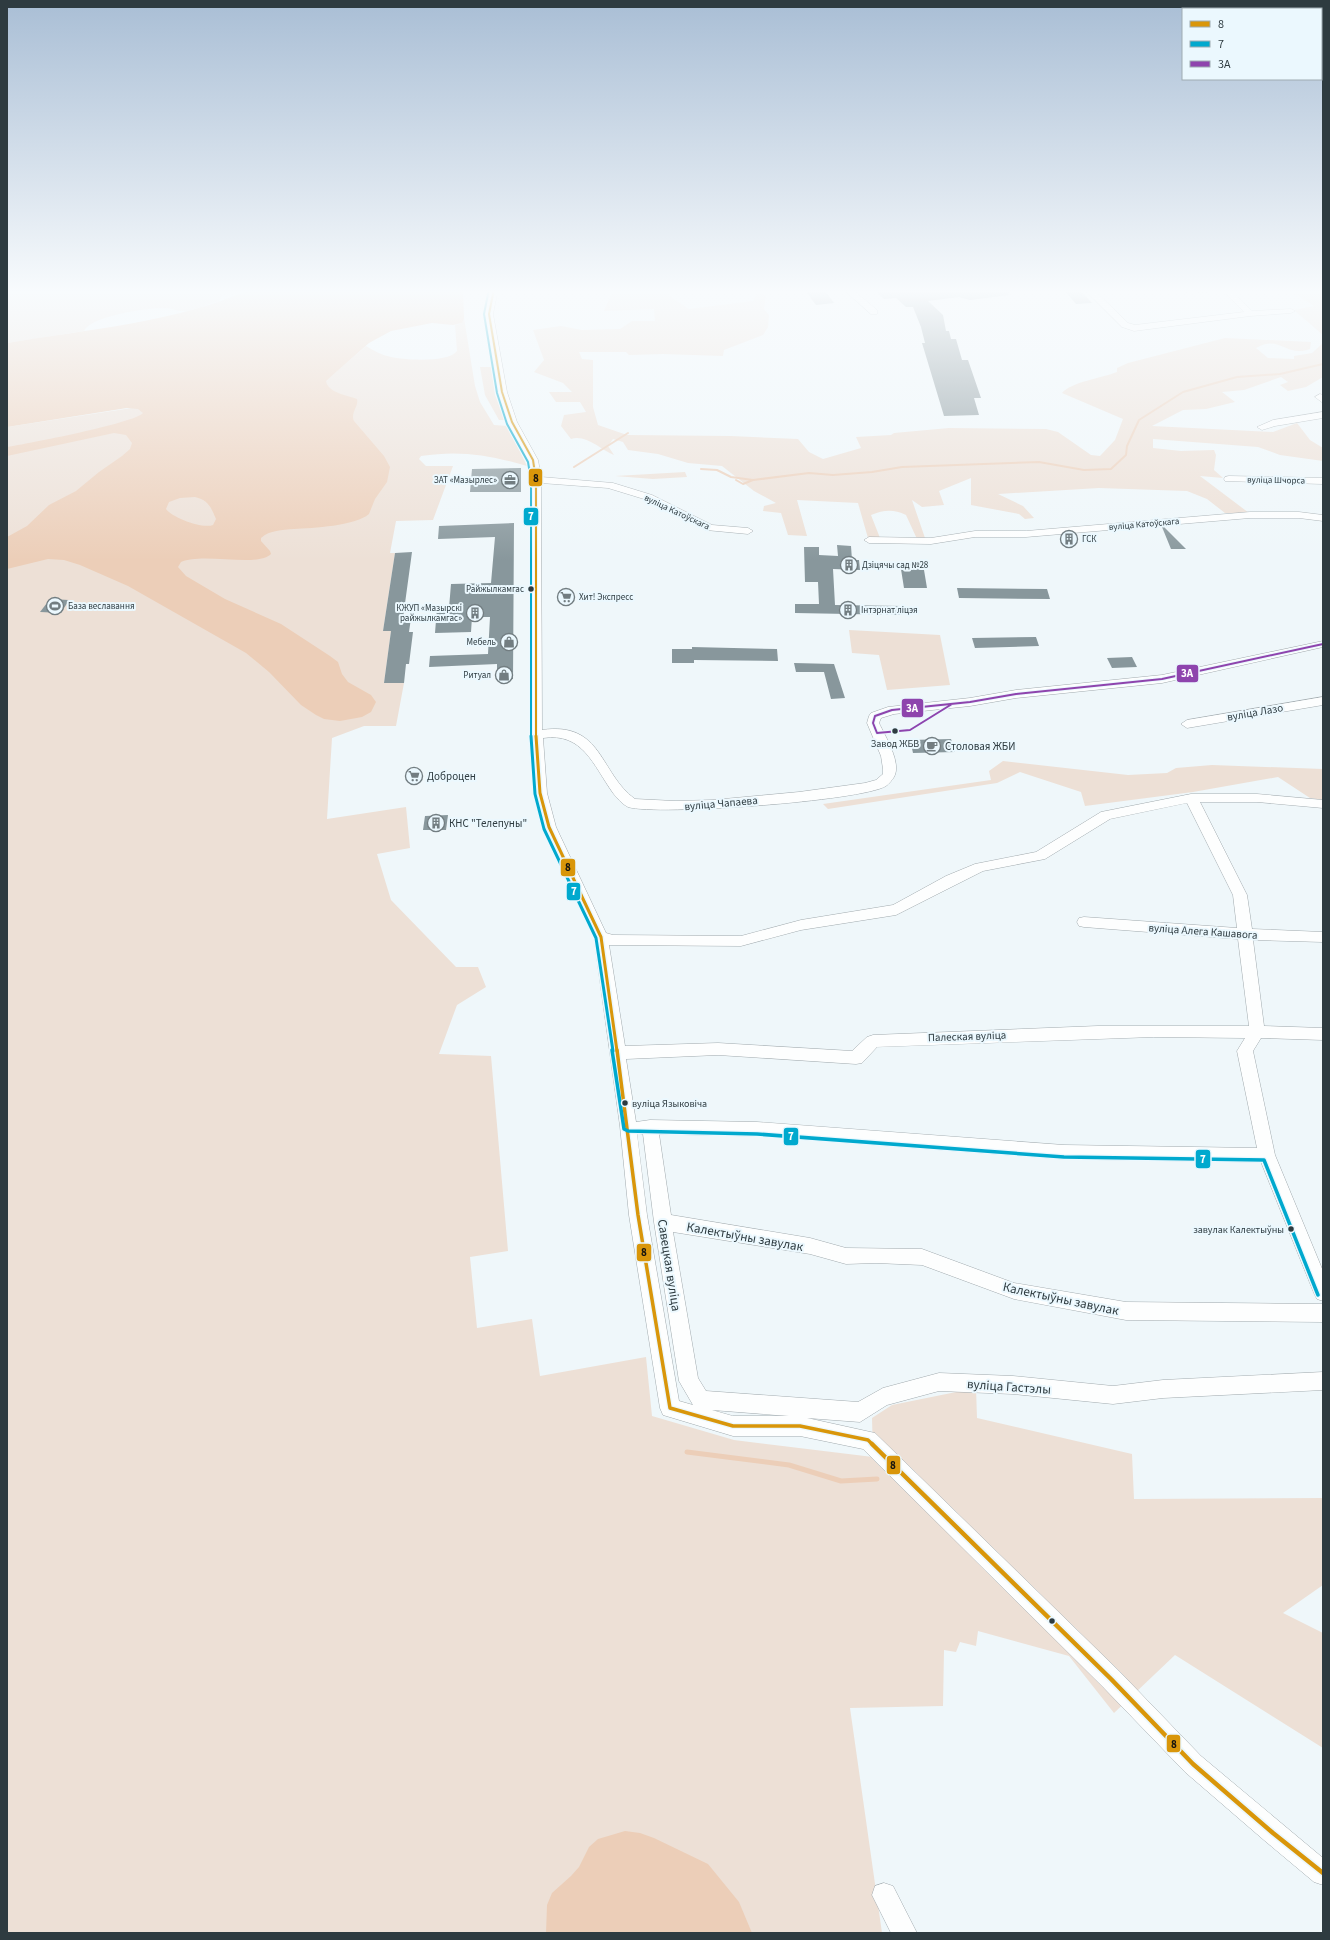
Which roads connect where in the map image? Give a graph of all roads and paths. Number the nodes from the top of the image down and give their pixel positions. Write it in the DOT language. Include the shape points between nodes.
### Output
graph roads {
  1 [pos="500,380"];
  2 [pos="1323,415"];
  3 [pos="1262,427"];
  4 [pos="1229,479"];
  5 [pos="536,480"];
  6 [pos="1323,481"];
  7 [pos="1323,518"];
  8 [pos="748,531"];
  9 [pos="869,540"];
  10 [pos="1323,644"];
  11 [pos="1323,701"];
  12 [pos="1187,724"];
  13 [pos="536,735"];
  14 [pos="1191,798"];
  15 [pos="1323,804"];
  16 [pos="1084,922"];
  17 [pos="1245,934"];
  18 [pos="601,937"];
  19 [pos="1323,937"];
  20 [pos="1257,1031"];
  21 [pos="1323,1034"];
  22 [pos="618,1053"];
  23 [pos="628,1126"];
  24 [pos="650,1127"];
  25 [pos="1267,1155"];
  26 [pos="663,1222"];
  27 [pos="1323,1293"];
  28 [pos="1323,1313"];
  29 [pos="1323,1381"];
  30 [pos="701,1400"];
  31 [pos="1323,1872"];
  32 [pos="884,1895"];
  33 [pos="905,1933"];
  1 -- 5 [label="street, Савецкая вуліца" via="512,422 533,460"];
  2 -- 3 [label="street"];
  4 -- 6 [label="street, вуліца Шчорса"];
  5 -- 8 [label="street, вуліца Катоўскага" via="609,486 648,497 710,528"];
  5 -- 13 [label="street, Савецкая вуліца"];
  7 -- 9 [label="street, вуліца Катоўскага" via="1299,515 1250,515 1026,534 975,534 931,541"];
  10 -- 13 [label="street, вуліца Чапаева" via="1162,679 892,710 875,716 873,723 891,766 888,775 880,783 818,794 691,806 651,807 632,803 620,794 589,746 577,738 560,733"];
  11 -- 12 [label="street, вуліца Лазо"];
  13 -- 18 [label="street, Савецкая вуліца" via="540,793 549,827"];
  14 -- 15 [label="street" via="1257,798"];
  14 -- 17 [label="street" via="1240,895"];
  14 -- 18 [label="street" via="1106,815 1040,856 980,867 896,910 801,925 741,941 613,940"];
  16 -- 17 [label="street, вуліца Алега Кашавога"];
  17 -- 19 [label="street, вуліца Алега Кашавога"];
  17 -- 20 [label="street"];
  18 -- 22 [label="street, Савецкая вуліца"];
  20 -- 21 [label="street, Палеская вуліца"];
  20 -- 22 [label="street, Палеская вуліца" via="1057,1033 873,1040 856,1058 718,1049"];
  20 -- 25 [label="street" via="1245,1051"];
  22 -- 23 [label="street, Савецкая вуліца"];
  23 -- 24 [label="street"];
  23 -- 31 [label="street, Савецкая вуліца" via="638,1215 670,1408 733,1426 800,1426 868,1440 1105,1673 1193,1764"];
  24 -- 25 [label="street" via="757,1129 1064,1152"];
  24 -- 26 [label="street, Савецкая вуліца"];
  25 -- 27 [label="street"];
  26 -- 28 [label="street, Калектыўны завулак" via="810,1246 846,1256 922,1257 1014,1291 1126,1311"];
  26 -- 30 [label="street, Савецкая вуліца" via="689,1381"];
  29 -- 30 [label="street, вуліца Гастэлы" via="1163,1388 1113,1396 1013,1385 939,1382 883,1397 860,1412"];
  32 -- 33 [label="street"];
}
